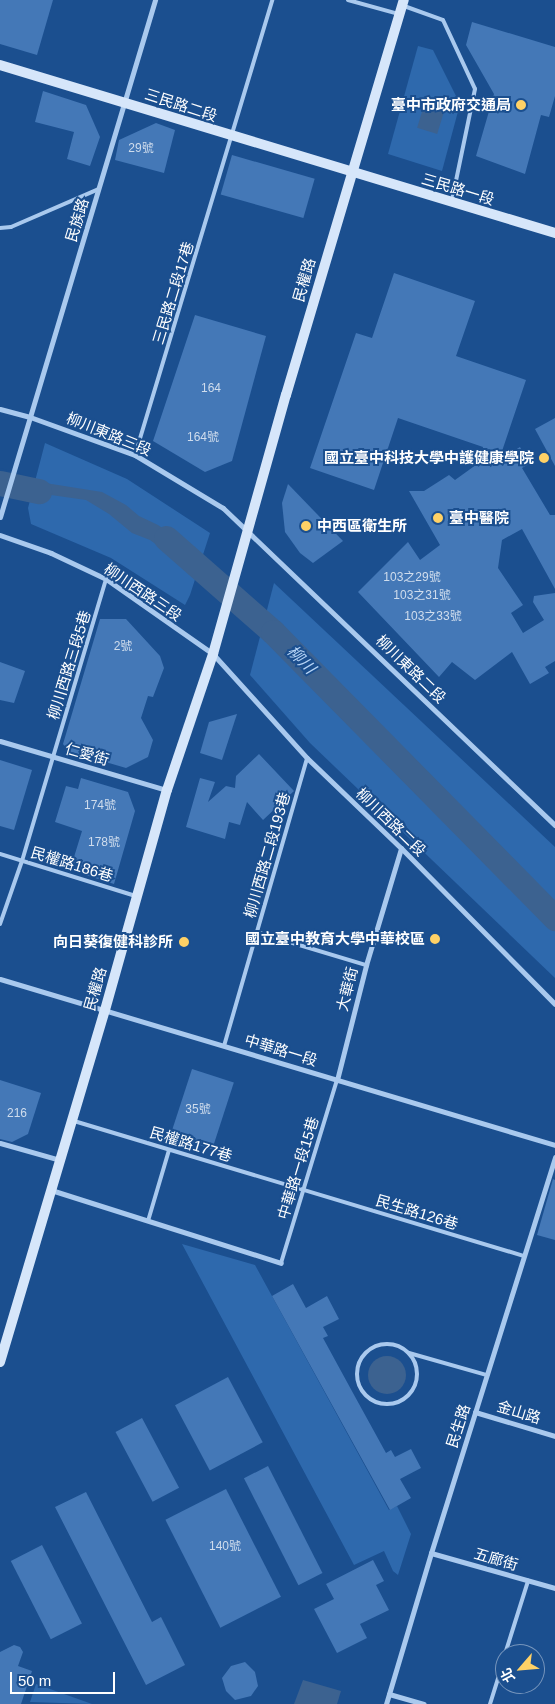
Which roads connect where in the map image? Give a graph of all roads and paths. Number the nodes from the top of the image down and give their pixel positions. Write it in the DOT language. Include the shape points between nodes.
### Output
graph roads {
  1 [pos="155,0"];
  2 [pos="272,0"];
  3 [pos="348,0"];
  4 [pos="402,7"];
  5 [pos="0,65"];
  6 [pos="126,102"];
  7 [pos="232,137"];
  8 [pos="353,173"];
  9 [pos="99,189"];
  10 [pos="451,202"];
  11 [pos="2,227"];
  12 [pos="555,233"];
  13 [pos="0,409"];
  14 [pos="30,417"];
  15 [pos="135,455"];
  16 [pos="0,517"];
  17 [pos="248,534"];
  18 [pos="0,535"];
  19 [pos="106,579"];
  20 [pos="213,654"];
  21 [pos="0,741"];
  22 [pos="53,757"];
  23 [pos="307,758"];
  24 [pos="167,790"];
  25 [pos="555,824"];
  26 [pos="401,848"];
  27 [pos="0,854"];
  28 [pos="22,861"];
  29 [pos="136,896"];
  30 [pos="0,924"];
  31 [pos="256,932"];
  32 [pos="366,965"];
  33 [pos="0,979"];
  34 [pos="555,1004"];
  35 [pos="105,1010"];
  36 [pos="224,1046"];
  37 [pos="337,1080"];
  38 [pos="72,1120"];
  39 [pos="0,1143"];
  40 [pos="555,1145"];
  41 [pos="169,1150"];
  42 [pos="555,1157"];
  43 [pos="60,1160"];
  44 [pos="303,1189"];
  45 [pos="51,1190"];
  46 [pos="148,1221"];
  47 [pos="524,1256"];
  48 [pos="281,1263"];
  49 [pos="409,1352"];
  50 [pos="0,1362"];
  51 [pos="487,1375"];
  52 [pos="475,1412"];
  53 [pos="555,1436"];
  54 [pos="431,1553"];
  55 [pos="528,1581"];
  56 [pos="555,1588"];
  57 [pos="508,1644"];
  58 [pos="495,1688"];
  59 [pos="389,1694"];
  60 [pos="386,1704"];
  61 [pos="424,1704"];
  62 [pos="490,1704"];
  1 -- 6 [label="street, 民族路"];
  2 -- 7 [label="lane, 三民路二段17巷"];
  3 -- 4 [label="lane"];
  4 -- 8 [label="main road, 民權路"];
  4 -- 10 [label="lane" via="443,20 475,89"];
  5 -- 6 [label="main road, 三民路二段"];
  6 -- 7 [label="main road, 三民路二段"];
  6 -- 9 [label="street, 民族路"];
  7 -- 8 [label="main road, 三民路二段"];
  7 -- 15 [label="lane, 三民路二段17巷"];
  8 -- 10 [label="main road, 三民路一段"];
  8 -- 17 [label="main road, 民權路" via="291,377"];
  9 -- 11 [label="lane" via="11,227"];
  9 -- 14 [label="street, 民族路"];
  10 -- 12 [label="main road, 三民路一段"];
  13 -- 14 [label="street, 柳川東路三段"];
  14 -- 15 [label="street, 柳川東路三段"];
  14 -- 16 [label="street, 民族路"];
  15 -- 17 [label="street, 柳川東路三段" via="223,508"];
  17 -- 20 [label="main road, 民權路"];
  17 -- 25 [label="street, 柳川東路二段"];
  18 -- 19 [label="street, 柳川西路三段" via="50,553"];
  19 -- 20 [label="street, 柳川西路三段"];
  19 -- 22 [label="lane, 柳川西路三段5巷"];
  20 -- 23 [label="street, 柳川西路二段"];
  20 -- 24 [label="main road, 民權路"];
  21 -- 22 [label="street, 仁愛街"];
  22 -- 24 [label="street, 仁愛街"];
  22 -- 28 [label="lane, 柳川西路三段5巷"];
  23 -- 26 [label="street, 柳川西路二段"];
  23 -- 31 [label="lane, 柳川西路二段193巷"];
  24 -- 29 [label="main road, 民權路"];
  26 -- 32 [label="street, 大華街"];
  26 -- 34 [label="street, 柳川西路二段"];
  27 -- 28 [label="lane, 民權路186巷"];
  28 -- 29 [label="lane, 民權路186巷"];
  28 -- 30 [label="lane, 柳川西路三段5巷"];
  29 -- 35 [label="main road, 民權路"];
  31 -- 32 [label="lane"];
  31 -- 36 [label="lane, 柳川西路二段193巷"];
  32 -- 37 [label="street, 大華街"];
  33 -- 35 [label="street, 中華路一段"];
  35 -- 36 [label="street, 中華路一段"];
  35 -- 38 [label="main road, 民權路"];
  36 -- 37 [label="street, 中華路一段"];
  37 -- 40 [label="street, 中華路一段"];
  37 -- 44 [label="lane, 中華路一段15巷"];
  38 -- 41 [label="lane, 民權路177巷"];
  38 -- 43 [label="main road, 民權路"];
  39 -- 43 [label="street"];
  41 -- 44 [label="lane, 民權路177巷"];
  41 -- 46 [label="lane"];
  42 -- 47 [label="street, 民生路"];
  43 -- 45 [label="main road, 民權路"];
  44 -- 47 [label="lane, 民生路126巷"];
  44 -- 48 [label="lane, 中華路一段15巷"];
  45 -- 46 [label="street"];
  45 -- 50 [label="main road, 民權路"];
  46 -- 48 [label="street"];
  47 -- 51 [label="street, 民生路"];
  49 -- 49 [label="lane" via="401,1347 382,1344 366,1353 357,1370 357,1380 367,1397 386,1405 396,1404 409,1395 417,1382 418,1372"];
  49 -- 51 [label="lane"];
  51 -- 52 [label="street, 民生路"];
  52 -- 53 [label="street, 金山路"];
  52 -- 54 [label="street, 民生路"];
  54 -- 55 [label="street, 五廊街"];
  54 -- 59 [label="street, 民生路"];
  55 -- 56 [label="street, 五廊街"];
  55 -- 57 [label="lane"];
  58 -- 62 [label="lane"];
  59 -- 60 [label="street, 民生路"];
  59 -- 61 [label="street"];
}
